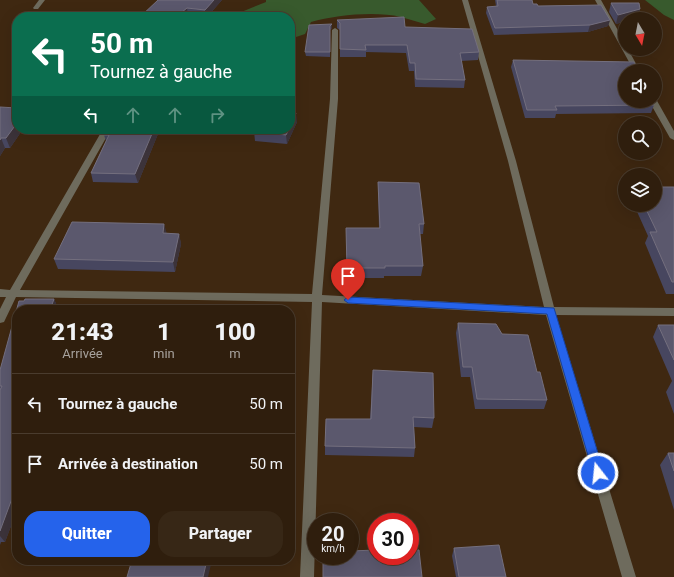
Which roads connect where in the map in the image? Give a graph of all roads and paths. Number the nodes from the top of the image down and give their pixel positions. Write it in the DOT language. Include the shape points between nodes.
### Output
graph roads {
  1 [pos="42,0"];
  2 [pos="465,0"];
  3 [pos="598,0"];
  4 [pos="36,8"];
  5 [pos="335,30"];
  6 [pos="633,64"];
  7 [pos="658,108"];
  8 [pos="104,134"];
  9 [pos="674,138"];
  10 [pos="0,293"];
  11 [pos="12,293"];
  12 [pos="317,298"];
  13 [pos="550,311"];
  14 [pos="674,312"];
  15 [pos="0,319"];
  16 [pos="307,577"];
  17 [pos="629,577"];
  1 -- 4 [label="street"];
  2 -- 13 [label="street" via="512,161"];
  3 -- 6 [label="street"];
  5 -- 12 [label="street" via="334,99"];
  7 -- 9 [label="street"];
  8 -- 11 [label="street"];
  10 -- 11 [label="street"];
  11 -- 12 [label="street"];
  11 -- 15 [label="street"];
  12 -- 13 [label="street"];
  12 -- 16 [label="street"];
  13 -- 14 [label="street"];
  13 -- 17 [label="street"];
}
